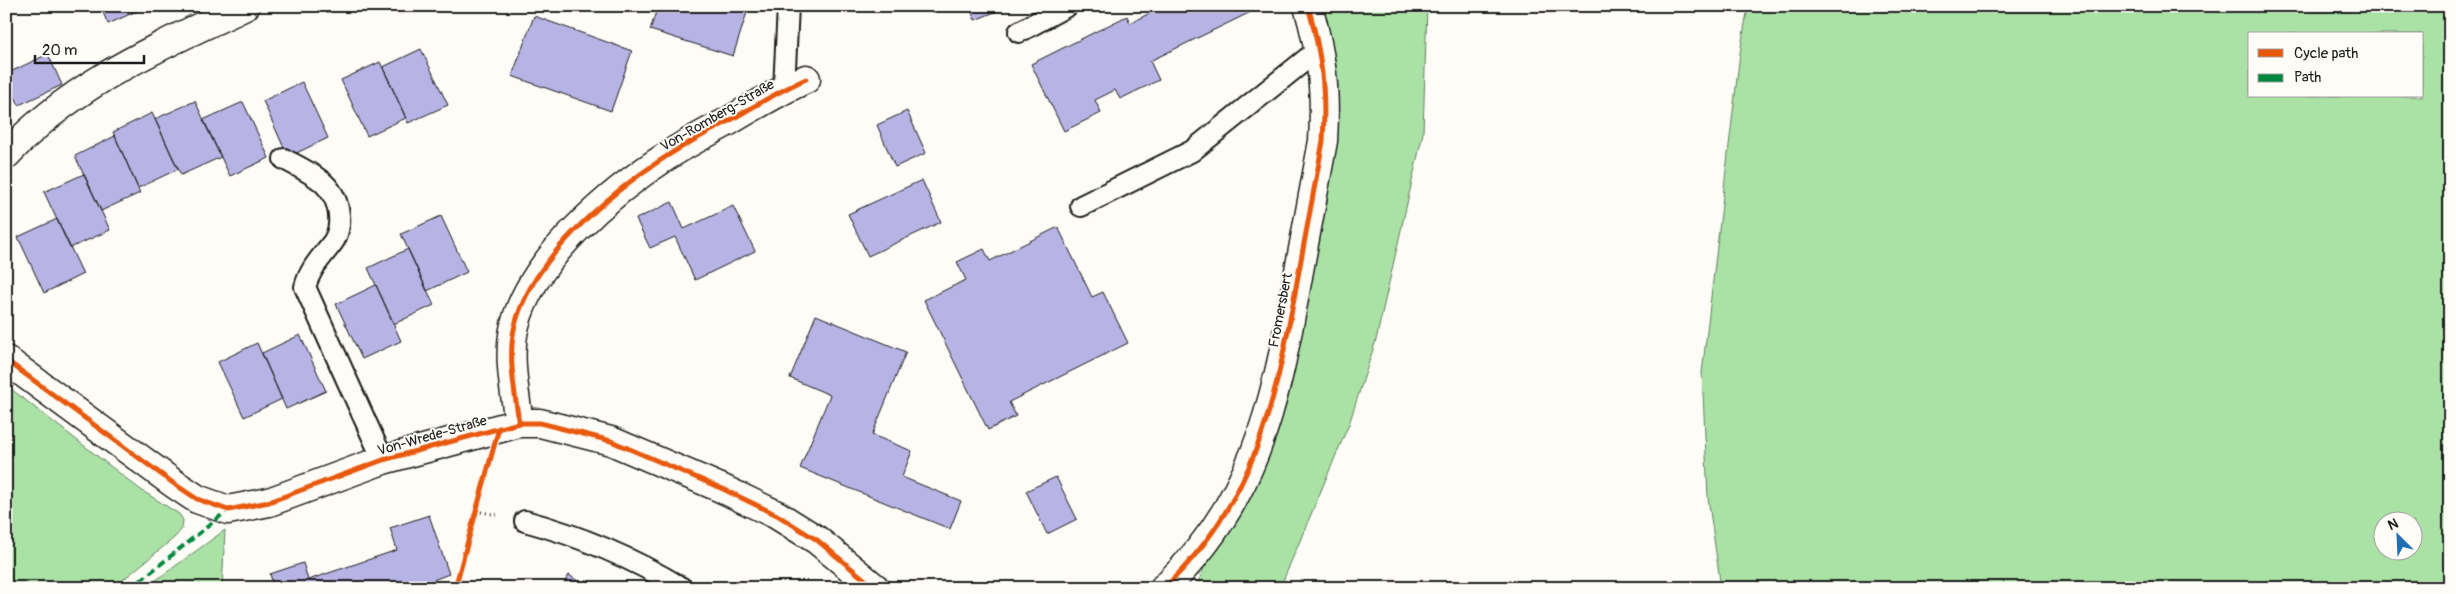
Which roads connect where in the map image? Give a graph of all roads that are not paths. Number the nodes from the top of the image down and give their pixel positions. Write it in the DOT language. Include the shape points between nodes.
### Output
graph roads {
  1 [pos="245,6"];
  2 [pos="788,6"];
  3 [pos="1067,6"];
  4 [pos="1308,6"];
  5 [pos="1019,32"];
  6 [pos="1319,49"];
  7 [pos="795,84"];
  8 [pos="6,155"];
  9 [pos="284,159"];
  10 [pos="1081,206"];
  11 [pos="6,360"];
  12 [pos="519,423"];
  13 [pos="383,460"];
  14 [pos="525,521"];
  15 [pos="682,588"];
  16 [pos="875,588"];
  17 [pos="1164,588"];
  1 -- 8 [label="street" via="134,59 98,80 62,103 29,130"];
  2 -- 7 [label="lane"];
  3 -- 5 [label="lane"];
  4 -- 6 [label="street, Fromersbert"];
  6 -- 10 [label="lane" via="1192,151"];
  6 -- 17 [label="street, Fromersbert" via="1325,101 1323,141 1279,377 1269,414 1254,457 1220,522 1200,550"];
  7 -- 12 [label="street, Von-Romberg-Straße" via="666,156 614,196 575,231 550,260 527,293 515,326 513,363"];
  9 -- 13 [label="lane" via="317,177 335,194 340,224 334,240 308,275 305,287"];
  11 -- 13 [label="street, Von-Wrede-Straße" via="173,483 197,499 228,510 269,502"];
  12 -- 13 [label="street, Von-Wrede-Straße"];
  12 -- 16 [label="street, Von-Wrede-Straße" via="540,423 611,441 723,489 777,515 817,540"];
  14 -- 15 [label="lane" via="565,532 642,564"];
}
